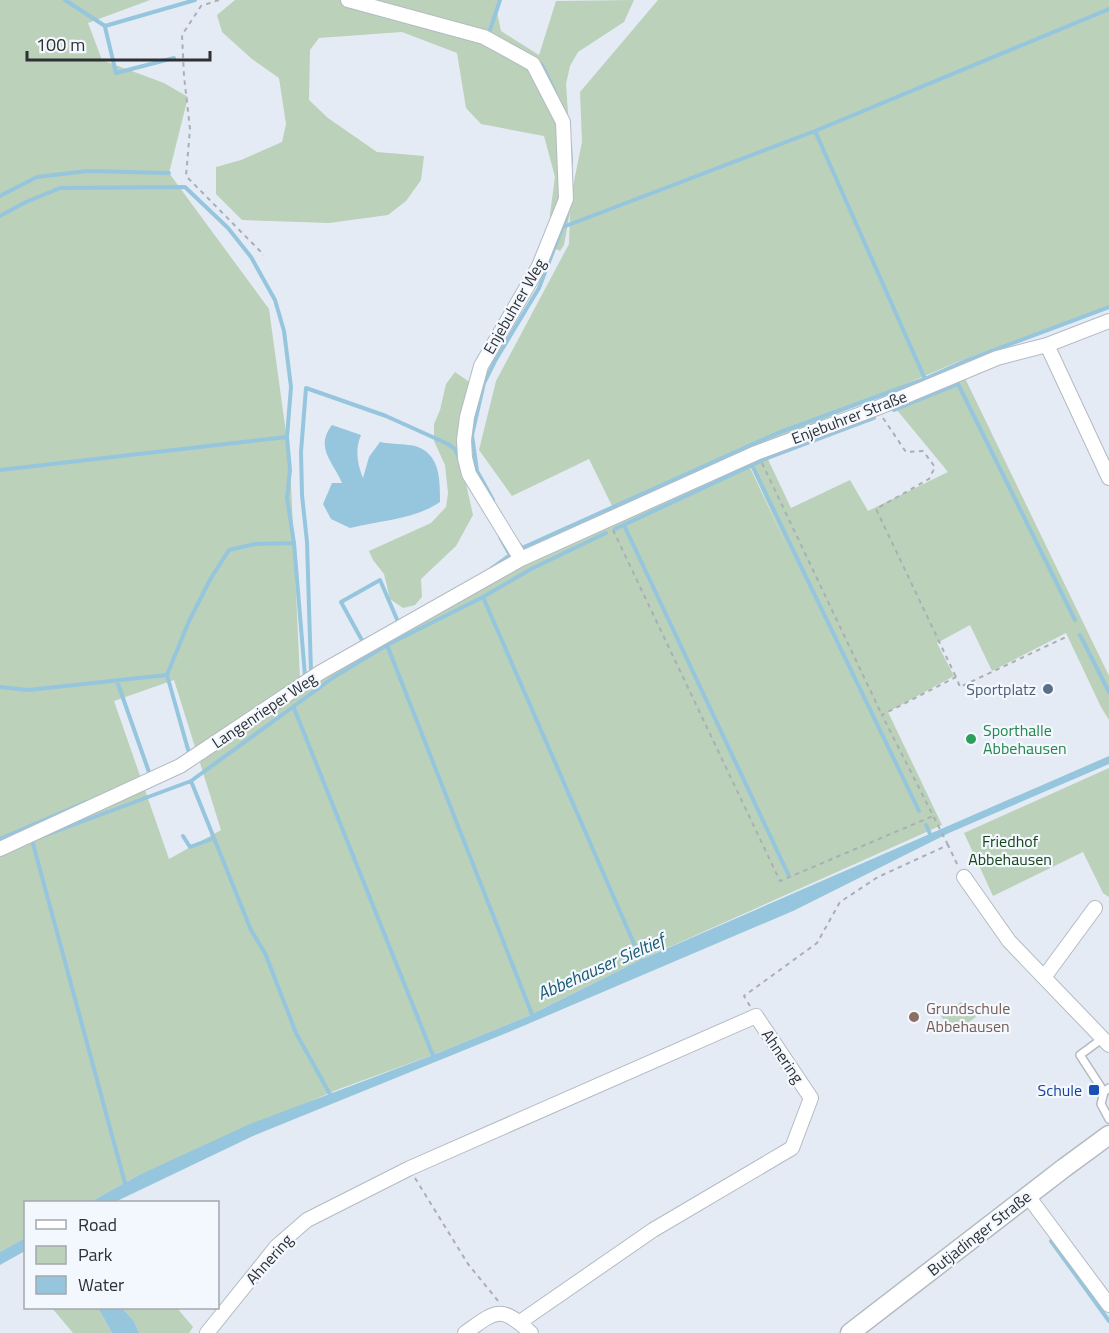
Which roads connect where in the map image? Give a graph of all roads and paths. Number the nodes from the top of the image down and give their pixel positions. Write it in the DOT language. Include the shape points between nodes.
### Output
graph roads {
  1 [pos="219,0"];
  2 [pos="348,0"];
  3 [pos="264,255"];
  4 [pos="1109,321"];
  5 [pos="1047,345"];
  6 [pos="877,408"];
  7 [pos="763,464"];
  8 [pos="1109,478"];
  9 [pos="608,519"];
  10 [pos="521,559"];
  11 [pos="1068,636"];
  12 [pos="956,677"];
  13 [pos="882,715"];
  14 [pos="933,816"];
  15 [pos="948,845"];
  16 [pos="0,849"];
  17 [pos="964,877"];
  18 [pos="1095,908"];
  19 [pos="1045,976"];
  20 [pos="756,1016"];
  21 [pos="1106,1042"];
  22 [pos="1107,1090"];
  23 [pos="1109,1119"];
  24 [pos="1109,1135"];
  25 [pos="410,1168"];
  26 [pos="1028,1196"];
  27 [pos="1109,1305"];
  28 [pos="503,1313"];
  29 [pos="520,1322"];
  30 [pos="207,1333"];
  31 [pos="465,1333"];
  32 [pos="531,1333"];
  33 [pos="850,1333"];
  1 -- 3 [label="path" via="201,6 182,35 190,129 186,176"];
  2 -- 10 [label="street, Enjebuhrer Weg" via="484,37 533,64 563,122 566,199 539,266 481,366 464,440 469,474"];
  4 -- 5 [label="street, Enjebuhrer Straße"];
  5 -- 6 [label="street, Enjebuhrer Straße" via="997,358"];
  5 -- 8 [label="street"];
  6 -- 9 [label="street, Enjebuhrer Straße" via="756,453"];
  6 -- 12 [label="path" via="906,452 923,451 935,467 929,479 876,509"];
  7 -- 13 [label="path"];
  9 -- 10 [label="street, Enjebuhrer Straße"];
  9 -- 14 [label="path" via="780,881"];
  10 -- 16 [label="street, Langenrieper Weg" via="321,672 180,766"];
  11 -- 12 [label="path" via="960,687"];
  12 -- 13 [label="path"];
  13 -- 14 [label="path"];
  14 -- 15 [label="path"];
  15 -- 17 [label="path"];
  15 -- 20 [label="path" via="878,877 840,902 816,944 744,996"];
  17 -- 19 [label="street" via="1009,941"];
  18 -- 19 [label="street"];
  19 -- 21 [label="street"];
  20 -- 25 [label="street, Ahnering"];
  20 -- 29 [label="street, Ahnering" via="811,1098 792,1148 652,1230"];
  21 -- 22 [label="lane" via="1080,1055"];
  22 -- 23 [label="lane" via="1101,1104"];
  24 -- 26 [label="main road, Butjadinger Straße"];
  25 -- 28 [label="path" via="468,1264 498,1299"];
  25 -- 30 [label="street, Ahnering" via="307,1220 277,1246"];
  26 -- 27 [label="street"];
  26 -- 33 [label="main road, Butjadinger Straße"];
  28 -- 29 [label="street"];
  28 -- 31 [label="street" via="492,1314"];
  29 -- 32 [label="street"];
}
